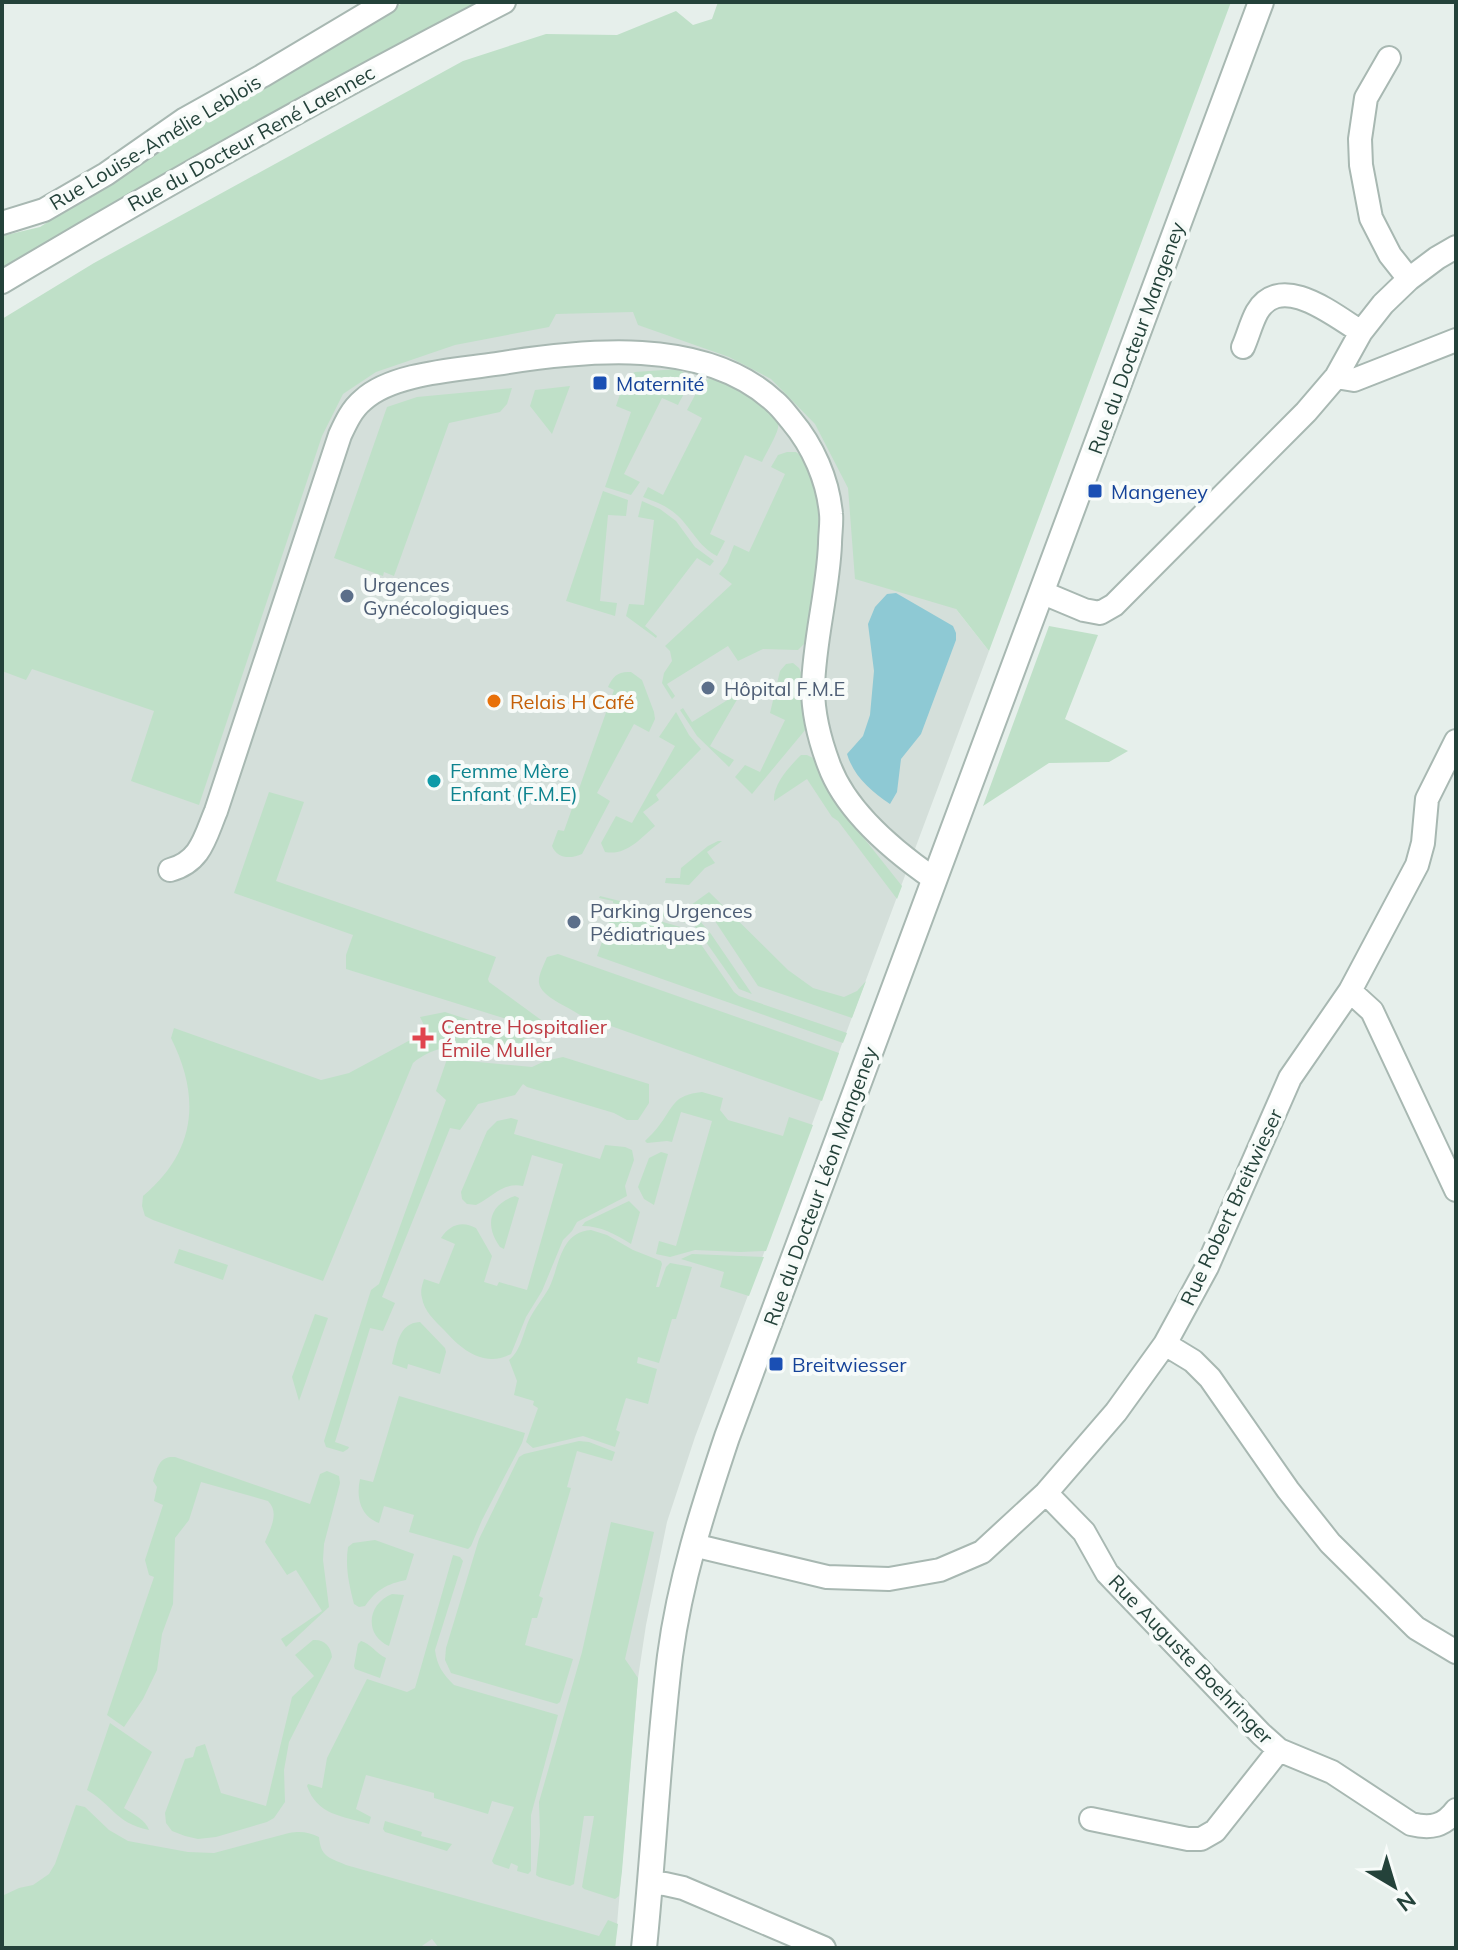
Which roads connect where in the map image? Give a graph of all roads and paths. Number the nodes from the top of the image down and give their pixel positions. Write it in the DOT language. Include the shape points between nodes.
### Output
graph roads {
  1 [pos="386,2"];
  2 [pos="504,2"];
  3 [pos="1261,2"];
  4 [pos="1389,58"];
  5 [pos="2,223"];
  6 [pos="1456,247"];
  7 [pos="1409,279"];
  8 [pos="2,282"];
  9 [pos="1361,332"];
  10 [pos="1456,340"];
  11 [pos="1243,347"];
  12 [pos="1336,377"];
  13 [pos="1041,592"];
  14 [pos="1456,741"];
  15 [pos="978,763"];
  16 [pos="170,870"];
  17 [pos="934,879"];
  18 [pos="1350,991"];
  19 [pos="1456,1190"];
  20 [pos="1165,1344"];
  21 [pos="1046,1493"];
  22 [pos="693,1545"];
  23 [pos="1456,1652"];
  24 [pos="1279,1750"];
  25 [pos="1456,1810"];
  26 [pos="1091,1819"];
  27 [pos="650,1883"];
  28 [pos="644,1948"];
  29 [pos="824,1948"];
  1 -- 5 [label="street, Rue Louise-Amélie Leblois" via="185,119 44,210"];
  2 -- 8 [label="street, Rue du Docteur René Laennec" via="218,155"];
  3 -- 13 [label="street, Rue du Docteur Mangeney"];
  4 -- 7 [label="street" via="1366,98 1361,165 1371,218"];
  6 -- 7 [label="street"];
  7 -- 9 [label="street"];
  9 -- 11 [label="street" via="1302,297 1286,294 1259,309"];
  9 -- 12 [label="street"];
  10 -- 12 [label="street" via="1354,380"];
  12 -- 13 [label="street" via="1114,605 1100,613"];
  13 -- 15 [label="street, Rue du Docteur Mangeney"];
  14 -- 18 [label="street, Rue Robert Breitwieser" via="1427,799 1417,865"];
  15 -- 17 [label="street, Rue du Docteur Léon Mangeney"];
  16 -- 17 [label="street" via="192,860 216,811 340,435 361,401 388,384 429,374 549,355 628,352 680,358 737,377 775,402 808,445 819,464 831,514 813,692 820,734 830,768 854,807"];
  17 -- 22 [label="street, Rue du Docteur Léon Mangeney" via="727,1437"];
  18 -- 19 [label="street" via="1372,1011"];
  18 -- 20 [label="street, Rue Robert Breitwieser" via="1290,1078 1207,1267"];
  20 -- 21 [label="street, Rue Robert Breitwieser" via="1116,1412"];
  20 -- 23 [label="street" via="1210,1378 1330,1543 1416,1628"];
  21 -- 22 [label="street, Rue Robert Breitwieser" via="982,1552 940,1570 889,1579 827,1577"];
  21 -- 24 [label="street, Rue Auguste Boehringer" via="1084,1532 1117,1583"];
  22 -- 27 [label="street, Rue du Docteur Léon Mangeney" via="670,1654"];
  24 -- 25 [label="street, Rue Auguste Boehringer" via="1332,1772 1411,1824 1441,1825"];
  24 -- 26 [label="street, Rue Auguste Boehringer" via="1215,1831 1201,1839"];
  27 -- 28 [label="street, Rue du Docteur Léon Mangeney"];
  27 -- 29 [label="street" via="683,1888"];
}
